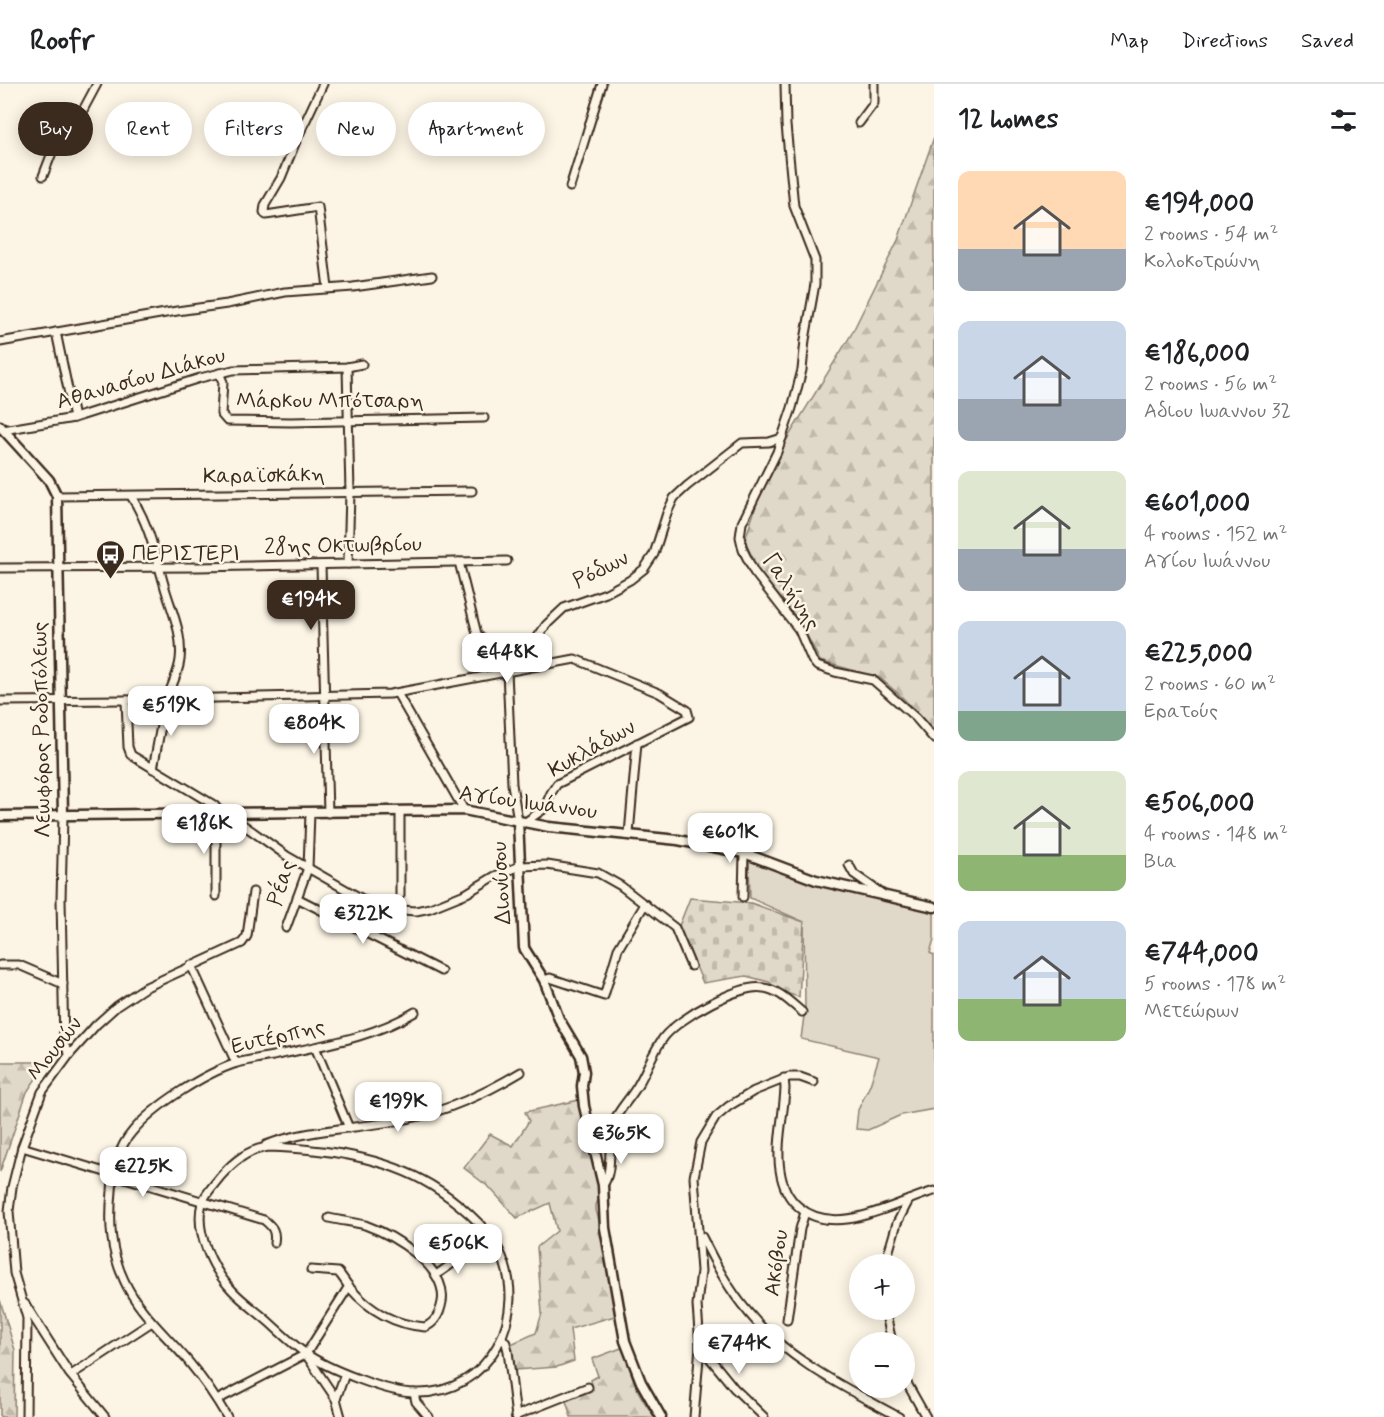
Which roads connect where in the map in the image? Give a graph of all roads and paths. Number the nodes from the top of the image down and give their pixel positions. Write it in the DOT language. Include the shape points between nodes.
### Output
graph roads {
  1 [pos="97,84"];
  2 [pos="323,84"];
  3 [pos="602,84"];
  4 [pos="785,84"];
  5 [pos="874,84"];
  6 [pos="859,123"];
  7 [pos="43,176"];
  8 [pos="570,187"];
  9 [pos="432,276"];
  10 [pos="328,288"];
  11 [pos="56,332"];
  12 [pos="0,342"];
  13 [pos="362,364"];
  14 [pos="347,367"];
  15 [pos="219,373"];
  16 [pos="74,418"];
  17 [pos="484,418"];
  18 [pos="348,421"];
  19 [pos="1,428"];
  20 [pos="782,438"];
  21 [pos="471,492"];
  22 [pos="350,493"];
  23 [pos="57,496"];
  24 [pos="131,496"];
  25 [pos="507,561"];
  26 [pos="459,562"];
  27 [pos="348,564"];
  28 [pos="321,565"];
  29 [pos="58,567"];
  30 [pos="159,567"];
  31 [pos="0,568"];
  32 [pos="524,657"];
  33 [pos="507,671"];
  34 [pos="397,693"];
  35 [pos="325,696"];
  36 [pos="167,699"];
  37 [pos="126,700"];
  38 [pos="0,701"];
  39 [pos="60,701"];
  40 [pos="934,739"];
  41 [pos="637,743"];
  42 [pos="153,769"];
  43 [pos="464,810"];
  44 [pos="400,811"];
  45 [pos="310,813"];
  46 [pos="328,813"];
  47 [pos="222,814"];
  48 [pos="63,815"];
  49 [pos="0,816"];
  50 [pos="521,822"];
  51 [pos="629,834"];
  52 [pos="744,853"];
  53 [pos="849,865"];
  54 [pos="520,866"];
  55 [pos="308,868"];
  56 [pos="253,892"];
  57 [pos="400,895"];
  58 [pos="884,895"];
  59 [pos="216,896"];
  60 [pos="744,897"];
  61 [pos="297,898"];
  62 [pos="645,904"];
  63 [pos="934,907"];
  64 [pos="285,928"];
  65 [pos="0,965"];
  66 [pos="191,965"];
  67 [pos="691,966"];
  68 [pos="441,971"];
  69 [pos="544,980"];
  70 [pos="63,984"];
  71 [pos="415,1012"];
  72 [pos="802,1012"];
  73 [pos="315,1047"];
  74 [pos="70,1053"];
  75 [pos="236,1063"];
  76 [pos="520,1072"];
  77 [pos="784,1078"];
  78 [pos="814,1082"];
  79 [pos="349,1128"];
  80 [pos="22,1147"];
  81 [pos="258,1148"];
  82 [pos="113,1175"];
  83 [pos="603,1185"];
  84 [pos="934,1191"];
  85 [pos="909,1200"];
  86 [pos="202,1203"];
  87 [pos="805,1212"];
  88 [pos="329,1218"];
  89 [pos="700,1234"];
  90 [pos="274,1243"];
  91 [pos="466,1254"];
  92 [pos="888,1254"];
  93 [pos="311,1270"];
  94 [pos="436,1275"];
  95 [pos="348,1286"];
  96 [pos="30,1318"];
  97 [pos="787,1320"];
  98 [pos="152,1322"];
  99 [pos="502,1338"];
  100 [pos="700,1346"];
  101 [pos="306,1354"];
  102 [pos="345,1374"];
  103 [pos="70,1375"];
  104 [pos="588,1387"];
  105 [pos="414,1393"];
  106 [pos="915,1398"];
  107 [pos="217,1400"];
  108 [pos="336,1400"];
  109 [pos="26,1417"];
  110 [pos="105,1417"];
  111 [pos="227,1417"];
  112 [pos="341,1417"];
  113 [pos="429,1417"];
  114 [pos="515,1417"];
  115 [pos="661,1417"];
  116 [pos="694,1417"];
  117 [pos="764,1417"];
  118 [pos="899,1417"];
  119 [pos="926,1417"];
  1 -- 7 [label="street" via="53,150"];
  2 -- 10 [label="street" via="264,212 266,215 318,207"];
  3 -- 8 [label="street"];
  4 -- 20 [label="street" via="794,206 815,260 816,274 802,370"];
  5 -- 6 [label="street" via="874,103"];
  9 -- 10 [label="street"];
  10 -- 11 [label="street"];
  11 -- 12 [label="street"];
  11 -- 16 [label="street"];
  13 -- 14 [label="street, Αθανασίου Διάκου"];
  14 -- 15 [label="street, Αθανασίου Διάκου"];
  14 -- 18 [label="street"];
  15 -- 16 [label="street, Αθανασίου Διάκου"];
  15 -- 18 [label="street, Μάρκου Μπότσαρη" via="223,382 221,414 227,421"];
  16 -- 19 [label="street, Αθανασίου Διάκου"];
  17 -- 18 [label="street, Μάρκου Μπότσαρη"];
  18 -- 22 [label="street"];
  19 -- 23 [label="street" via="49,480"];
  20 -- 32 [label="street, Ρόδων" via="742,443 687,486 674,498 654,554 644,569 606,593 564,608 546,625"];
  20 -- 40 [label="street, Γαλήνης" via="742,523 743,550 754,572 799,630 817,666 873,680"];
  21 -- 22 [label="street, Καραϊσκάκη"];
  22 -- 24 [label="street, Καραϊσκάκη"];
  22 -- 27 [label="street"];
  23 -- 24 [label="street, Καραϊσκάκη"];
  23 -- 29 [label="street, Λεωφόρος Ροδοπόλεως"];
  24 -- 30 [label="street" via="148,527"];
  25 -- 26 [label="street, 28ης Οκτωβρίου"];
  26 -- 27 [label="street, 28ης Οκτωβρίου"];
  26 -- 32 [label="street" via="477,634"];
  27 -- 28 [label="street, 28ης Οκτωβρίου"];
  28 -- 30 [label="street, 28ης Οκτωβρίου"];
  28 -- 35 [label="street"];
  29 -- 30 [label="street, 28ης Οκτωβρίου"];
  29 -- 31 [label="street, 28ης Οκτωβρίου"];
  29 -- 39 [label="street, Λεωφόρος Ροδοπόλεως"];
  30 -- 36 [label="street" via="180,641 180,662"];
  32 -- 33 [label="street, Ρόδων"];
  33 -- 34 [label="street"];
  33 -- 41 [label="street, Κυκλάδων" via="575,659 659,693 687,710 689,717"];
  33 -- 50 [label="street, Διονύσου" via="512,784"];
  34 -- 35 [label="street"];
  34 -- 43 [label="street"];
  35 -- 36 [label="street"];
  35 -- 46 [label="street"];
  36 -- 37 [label="street"];
  36 -- 42 [label="street"];
  37 -- 39 [label="street"];
  37 -- 42 [label="street" via="129,751"];
  38 -- 39 [label="street"];
  39 -- 48 [label="street, Λεωφόρος Ροδοπόλεως"];
  41 -- 50 [label="street, Κυκλάδων" via="557,784 544,809"];
  41 -- 51 [label="street"];
  42 -- 47 [label="street" via="214,805"];
  43 -- 44 [label="street, Αγίου Ιωάννου"];
  43 -- 50 [label="street, Αγίου Ιωάννου"];
  44 -- 46 [label="street, Αγίου Ιωάννου"];
  44 -- 57 [label="street"];
  45 -- 46 [label="street, Αγίου Ιωάννου"];
  45 -- 47 [label="street, Αγίου Ιωάννου"];
  45 -- 55 [label="street, Ρέας"];
  47 -- 48 [label="street, Αγίου Ιωάννου"];
  47 -- 55 [label="street"];
  47 -- 59 [label="street"];
  48 -- 49 [label="street, Αγίου Ιωάννου"];
  48 -- 70 [label="street, Λεωφόρος Ροδοπόλεως"];
  50 -- 51 [label="street, Αγίου Ιωάννου"];
  50 -- 54 [label="street, Διονύσου"];
  51 -- 52 [label="street, Αγίου Ιωάννου"];
  52 -- 58 [label="street, Αγίου Ιωάννου" via="816,880"];
  52 -- 60 [label="street"];
  53 -- 58 [label="street" via="854,874"];
  54 -- 55 [label="street" via="456,898 417,911 388,909 364,900"];
  54 -- 62 [label="street" via="547,865 598,873"];
  54 -- 69 [label="street, Διονύσου" via="524,948"];
  55 -- 61 [label="street, Ρέας"];
  56 -- 66 [label="street, Μουσών" via="247,936 242,943"];
  58 -- 63 [label="street, Αγίου Ιωάννου"];
  61 -- 64 [label="street, Ρέας"];
  61 -- 68 [label="street"];
  62 -- 67 [label="street" via="675,928"];
  62 -- 69 [label="street" via="618,949 604,996 550,978"];
  65 -- 70 [label="street" via="19,965"];
  66 -- 74 [label="street, Μουσών" via="117,1006"];
  66 -- 75 [label="street"];
  69 -- 83 [label="street, Διονύσου" via="559,1019 581,1056 585,1115"];
  70 -- 74 [label="street, Λεωφόρος Ροδοπόλεως" via="64,1045"];
  71 -- 73 [label="street, Ευτέρπης" via="388,1027"];
  72 -- 83 [label="street" via="774,991 752,987 705,1006 664,1036 613,1124"];
  73 -- 75 [label="street, Ευτέρπης"];
  73 -- 79 [label="street"];
  74 -- 80 [label="street, Μουσών" via="42,1092"];
  75 -- 82 [label="street, Ευτέρπης" via="161,1104 132,1132"];
  76 -- 79 [label="street" via="443,1111"];
  77 -- 78 [label="street" via="800,1077"];
  77 -- 87 [label="street" via="780,1170 789,1196"];
  77 -- 89 [label="street" via="726,1109 704,1135 694,1177"];
  79 -- 81 [label="street" via="295,1135"];
  80 -- 82 [label="street"];
  80 -- 96 [label="street, Μουσών" via="9,1211 14,1273"];
  81 -- 86 [label="street" via="228,1168"];
  81 -- 99 [label="street" via="312,1150 382,1163 429,1184 456,1203 489,1235 503,1260 510,1310"];
  82 -- 86 [label="street"];
  82 -- 98 [label="street, Ευτέρπης" via="109,1227 114,1253 132,1296"];
  83 -- 115 [label="street, Διονύσου" via="604,1228 626,1341 640,1382"];
  84 -- 85 [label="street"];
  85 -- 87 [label="street" via="844,1220"];
  85 -- 92 [label="street"];
  86 -- 90 [label="street" via="264,1220 272,1226"];
  86 -- 101 [label="street" via="204,1240 216,1269 232,1291"];
  87 -- 97 [label="street, Ακόβου"];
  88 -- 94 [label="street" via="365,1225 395,1240 417,1254"];
  89 -- 100 [label="street"];
  89 -- 118 [label="street" via="730,1288 756,1321 809,1366"];
  91 -- 94 [label="street"];
  93 -- 95 [label="street" via="338,1272"];
  94 -- 95 [label="street" via="442,1304 434,1322 425,1327 401,1323 375,1312"];
  95 -- 101 [label="street"];
  96 -- 103 [label="street, Μουσών"];
  96 -- 109 [label="street"];
  98 -- 103 [label="street"];
  98 -- 107 [label="street, Ευτέρπης"];
  99 -- 105 [label="street" via="468,1379"];
  99 -- 114 [label="street" via="508,1351"];
  100 -- 116 [label="street"];
  100 -- 117 [label="street"];
  101 -- 102 [label="street"];
  101 -- 107 [label="street"];
  101 -- 108 [label="street"];
  102 -- 105 [label="street"];
  102 -- 108 [label="street"];
  103 -- 110 [label="street, Μουσών"];
  104 -- 114 [label="street"];
  105 -- 113 [label="street" via="416,1402"];
  106 -- 119 [label="street"];
  107 -- 111 [label="street, Ευτέρπης"];
  108 -- 112 [label="street"];
}
